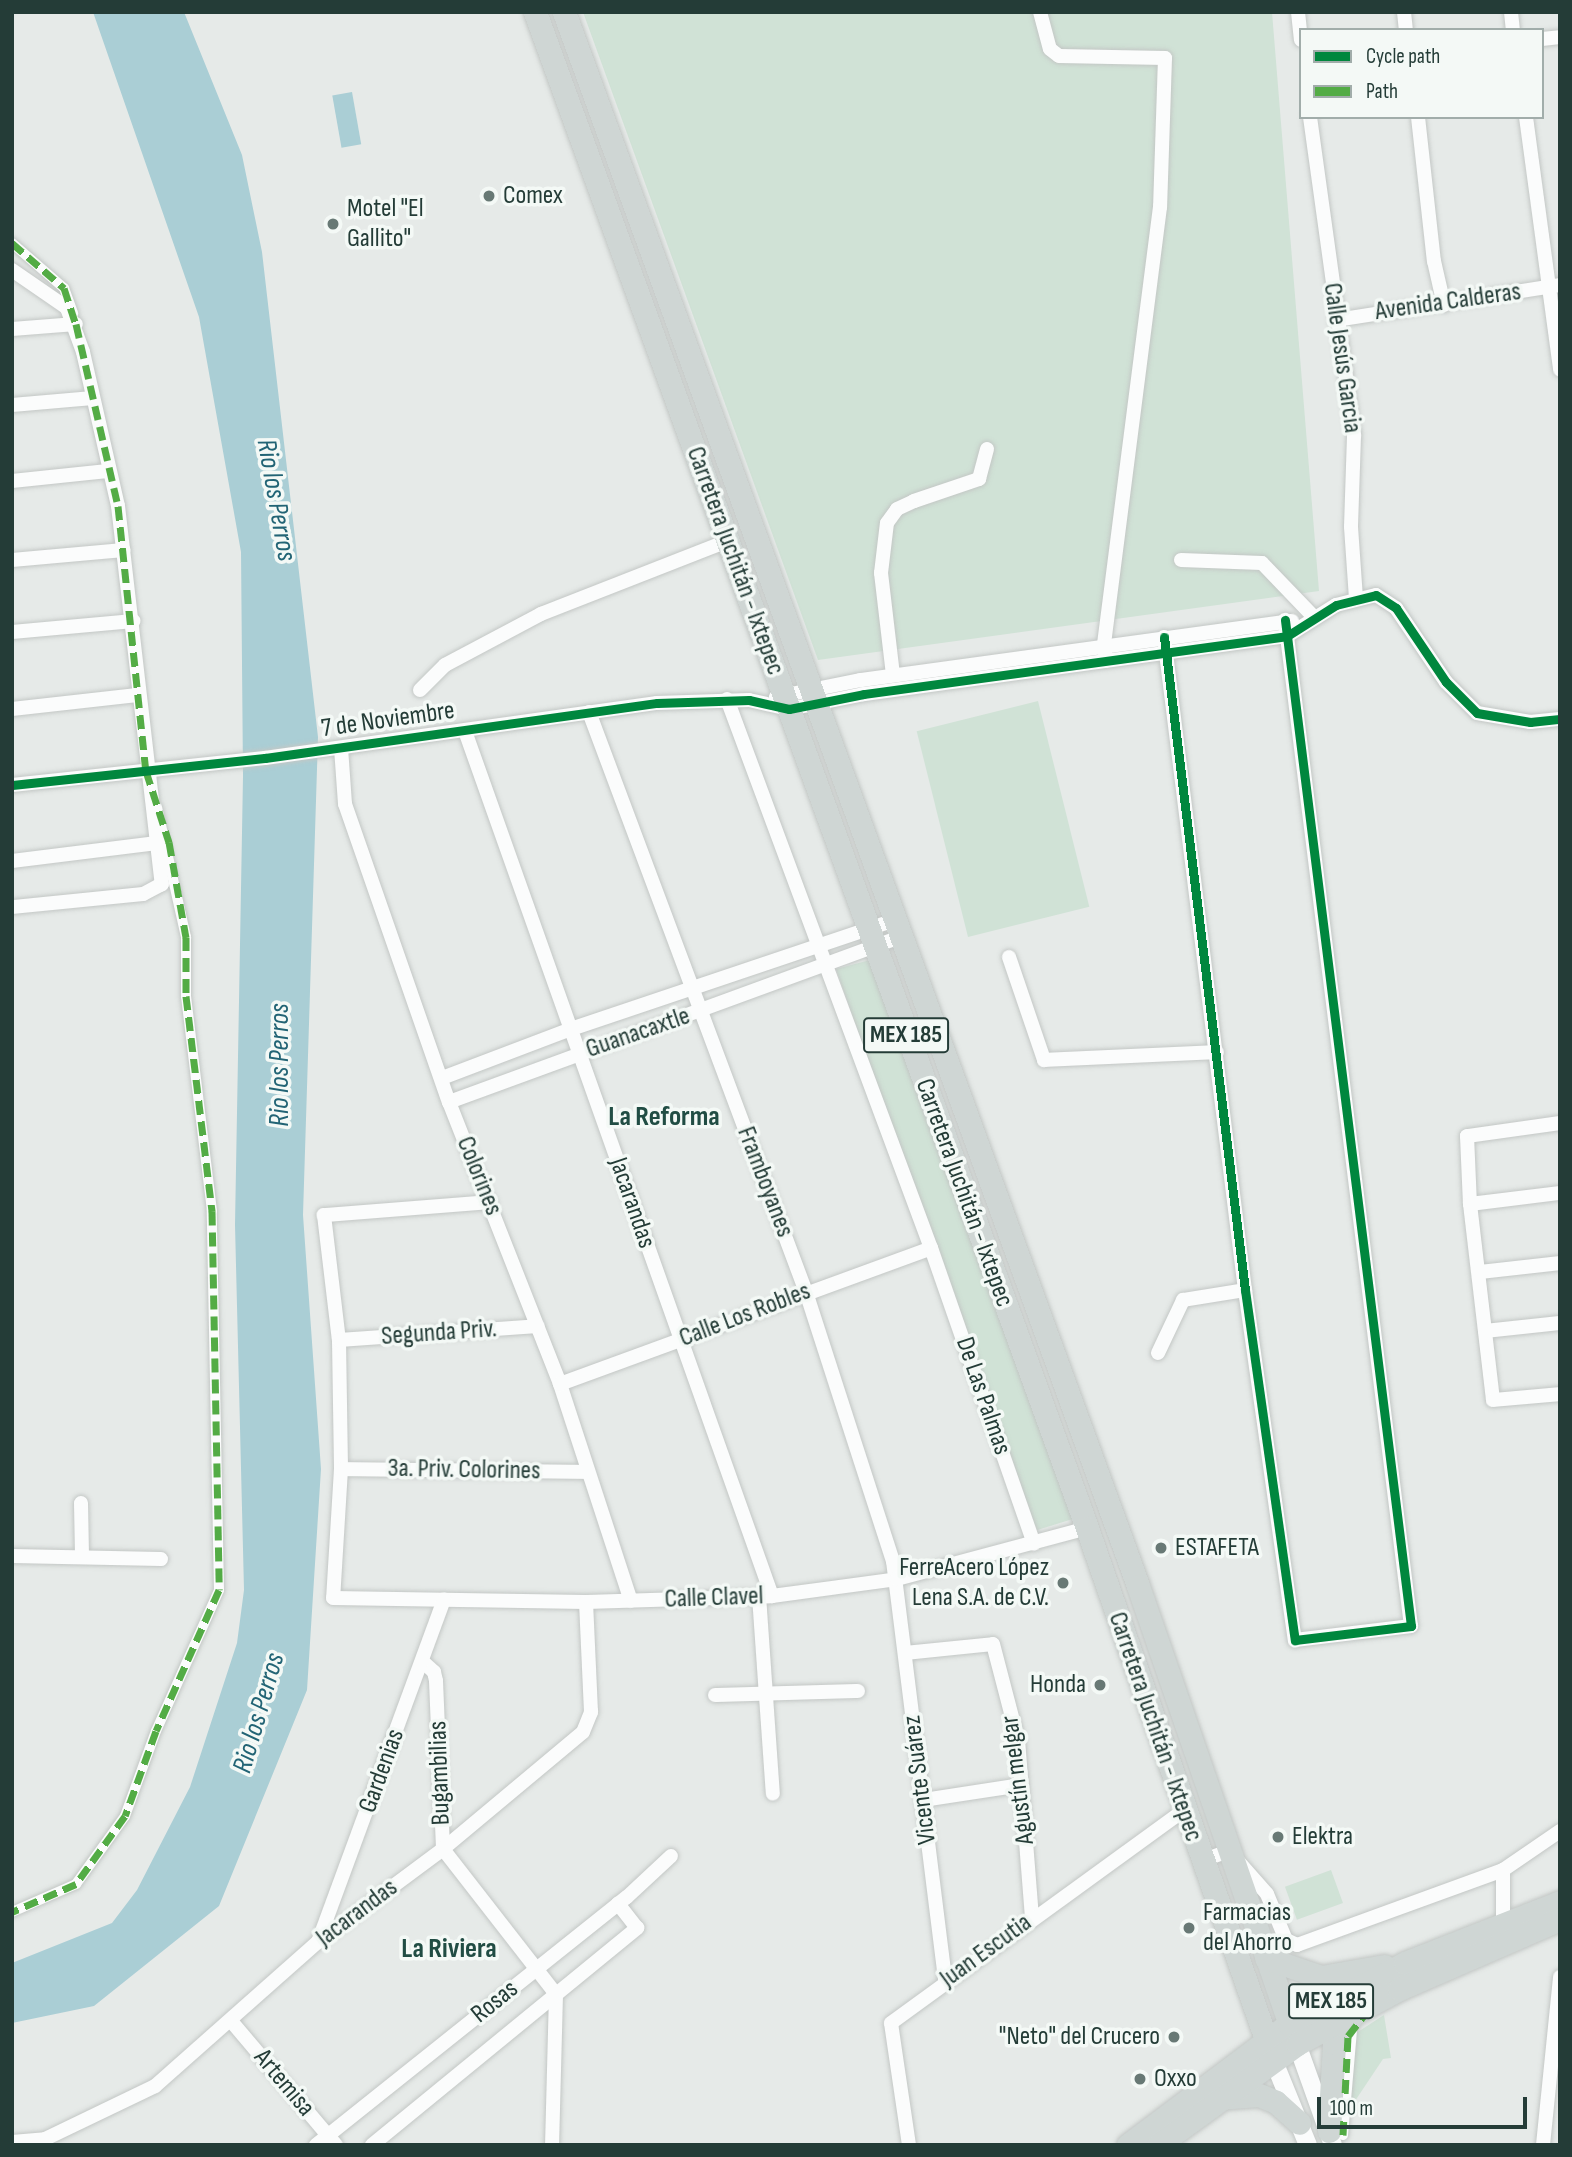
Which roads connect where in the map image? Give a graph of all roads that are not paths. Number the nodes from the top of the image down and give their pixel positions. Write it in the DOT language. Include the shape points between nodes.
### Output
graph roads {
  1 [pos="535,12"];
  2 [pos="564,12"];
  3 [pos="1040,12"];
  4 [pos="1310,119"];
  5 [pos="1418,119"];
  6 [pos="1526,119"];
  7 [pos="12,243"];
  8 [pos="12,270"];
  9 [pos="1555,286"];
  10 [pos="1444,305"];
  11 [pos="1336,320"];
  12 [pos="76,324"];
  13 [pos="12,329"];
  14 [pos="1560,370"];
  15 [pos="93,398"];
  16 [pos="12,405"];
  17 [pos="987,449"];
  18 [pos="107,471"];
  19 [pos="12,481"];
  20 [pos="727,541"];
  21 [pos="124,550"];
  22 [pos="12,560"];
  23 [pos="1181,560"];
  24 [pos="1356,599"];
  25 [pos="1285,620"];
  26 [pos="134,621"];
  27 [pos="1309,621"];
  28 [pos="12,632"];
  29 [pos="1287,636"];
  30 [pos="1164,637"];
  31 [pos="1104,645"];
  32 [pos="1166,653"];
  33 [pos="1106,661"];
  34 [pos="893,675"];
  35 [pos="862,687"];
  36 [pos="421,690"];
  37 [pos="138,695"];
  38 [pos="813,696"];
  39 [pos="727,699"];
  40 [pos="780,701"];
  41 [pos="12,709"];
  42 [pos="589,712"];
  43 [pos="1560,719"];
  44 [pos="465,731"];
  45 [pos="346,747"];
  46 [pos="146,771"];
  47 [pos="12,785"];
  48 [pos="157,843"];
  49 [pos="12,861"];
  50 [pos="12,907"];
  51 [pos="898,928"];
  52 [pos="872,939"];
  53 [pos="820,946"];
  54 [pos="1009,957"];
  55 [pos="827,964"];
  56 [pos="691,987"];
  57 [pos="700,1012"];
  58 [pos="572,1029"];
  59 [pos="580,1052"];
  60 [pos="1217,1052"];
  61 [pos="442,1078"];
  62 [pos="449,1102"];
  63 [pos="1560,1123"];
  64 [pos="1560,1193"];
  65 [pos="489,1202"];
  66 [pos="1470,1204"];
  67 [pos="932,1248"];
  68 [pos="1560,1263"];
  69 [pos="1480,1272"];
  70 [pos="1245,1290"];
  71 [pos="806,1292"];
  72 [pos="1560,1323"];
  73 [pos="538,1325"];
  74 [pos="1485,1331"];
  75 [pos="339,1340"];
  76 [pos="678,1340"];
  77 [pos="1158,1353"];
  78 [pos="560,1384"];
  79 [pos="1560,1394"];
  80 [pos="341,1469"];
  81 [pos="587,1472"];
  82 [pos="81,1503"];
  83 [pos="1087,1528"];
  84 [pos="1034,1544"];
  85 [pos="12,1556"];
  86 [pos="82,1557"];
  87 [pos="161,1559"];
  88 [pos="897,1579"];
  89 [pos="765,1596"];
  90 [pos="444,1599"];
  91 [pos="631,1601"];
  92 [pos="586,1602"];
  93 [pos="905,1653"];
  94 [pos="423,1662"];
  95 [pos="858,1691"];
  96 [pos="766,1694"];
  97 [pos="715,1695"];
  98 [pos="1021,1786"];
  99 [pos="773,1794"];
  100 [pos="923,1800"];
  101 [pos="1184,1810"];
  102 [pos="1560,1831"];
  103 [pos="443,1849"];
  104 [pos="1229,1851"];
  105 [pos="671,1856"];
  106 [pos="1201,1861"];
  107 [pos="1503,1870"];
  108 [pos="1560,1902"];
  109 [pos="618,1904"];
  110 [pos="12,1912"];
  111 [pos="1032,1918"];
  112 [pos="1560,1919"];
  113 [pos="1504,1934"];
  114 [pos="318,1942"];
  115 [pos="1266,1958"];
  116 [pos="1405,1963"];
  117 [pos="539,1967"];
  118 [pos="1239,1971"];
  119 [pos="1560,1977"];
  120 [pos="945,1980"];
  121 [pos="556,1994"];
  122 [pos="1363,2009"];
  123 [pos="232,2022"];
  124 [pos="1293,2034"];
  125 [pos="1269,2050"];
  126 [pos="1219,2073"];
  127 [pos="1219,2098"];
  128 [pos="1304,2134"];
  129 [pos="1335,2137"];
  130 [pos="332,2140"];
  131 [pos="12,2142"];
  132 [pos="316,2145"];
  133 [pos="372,2145"];
  134 [pos="552,2145"];
  135 [pos="909,2145"];
  136 [pos="1128,2145"];
  137 [pos="1158,2145"];
  138 [pos="1543,2145"];
  1 -- 20 [label="main road, Carretera Juchitán - Ixtepec / MEX 185"];
  2 -- 38 [label="main road, Carretera Juchitán - Ixtepec / MEX 185"];
  3 -- 31 [label="street" via="1050,49 1059,56 1165,58 1160,207"];
  4 -- 11 [label="street, Calle Jesús Garcia"];
  5 -- 10 [label="street" via="1434,261"];
  6 -- 9 [label="street"];
  7 -- 12 [label="street" via="64,288"];
  8 -- 12 [label="street" via="67,308"];
  9 -- 10 [label="street, Avenida Calderas"];
  9 -- 14 [label="street"];
  10 -- 11 [label="street, Avenida Calderas"];
  11 -- 24 [label="street, Calle Jesús Garcia" via="1354,436 1351,527"];
  12 -- 13 [label="street"];
  12 -- 15 [label="street"];
  15 -- 16 [label="street"];
  15 -- 18 [label="street"];
  17 -- 34 [label="street" via="979,479 914,500 897,509 887,523 881,573"];
  18 -- 19 [label="street"];
  18 -- 21 [label="street"];
  20 -- 36 [label="street" via="541,614 445,665"];
  20 -- 40 [label="main road, Carretera Juchitán - Ixtepec / MEX 185"];
  21 -- 22 [label="street"];
  21 -- 26 [label="street"];
  23 -- 27 [label="street" via="1262,564"];
  24 -- 27 [label="street"];
  24 -- 43 [label="street" via="1376,595 1396,608 1446,682 1478,713 1530,722"];
  25 -- 27 [label="street"];
  25 -- 29 [label="street"];
  25 -- 30 [label="street"];
  26 -- 28 [label="street"];
  26 -- 37 [label="street"];
  27 -- 29 [label="street"];
  29 -- 32 [label="street"];
  29 -- 70 [label="street" via="1411,1626 1295,1640"];
  30 -- 31 [label="street"];
  30 -- 32 [label="street"];
  31 -- 33 [label="street"];
  31 -- 34 [label="street"];
  32 -- 33 [label="street"];
  32 -- 60 [label="street"];
  33 -- 35 [label="street"];
  34 -- 35 [label="street"];
  35 -- 38 [label="street, 7 de Noviembre"];
  37 -- 41 [label="street"];
  37 -- 46 [label="street"];
  38 -- 40 [label="street, 7 de Noviembre"];
  38 -- 51 [label="main road, Carretera Juchitán - Ixtepec / MEX 185"];
  39 -- 40 [label="street, 7 de Noviembre"];
  39 -- 42 [label="street, 7 de Noviembre"];
  39 -- 53 [label="street, De Las Palmas"];
  40 -- 52 [label="main road, Carretera Juchitán - Ixtepec / MEX 185"];
  42 -- 44 [label="street, 7 de Noviembre"];
  42 -- 56 [label="street, Framboyanes"];
  44 -- 45 [label="street, 7 de Noviembre"];
  44 -- 58 [label="street, Jacarandas"];
  45 -- 46 [label="street, 7 de Noviembre"];
  45 -- 61 [label="street, Colorines" via="345,804"];
  46 -- 47 [label="street, 7 de Noviembre"];
  46 -- 48 [label="street"];
  46 -- 110 [label="street" via="169,842 186,937 186,996 212,1211 219,1590 156,1731 125,1816 76,1884"];
  48 -- 49 [label="street"];
  48 -- 50 [label="street" via="162,884 143,894"];
  51 -- 52 [label="street"];
  51 -- 104 [label="main road, Carretera Juchitán - Ixtepec / MEX 185" via="1138,1586"];
  52 -- 53 [label="street, Guanacaxtle"];
  52 -- 55 [label="street, Guanacaxtle"];
  52 -- 83 [label="main road, Carretera Juchitán - Ixtepec / MEX 185"];
  53 -- 55 [label="street, De Las Palmas"];
  53 -- 56 [label="street, Guanacaxtle"];
  54 -- 60 [label="street" via="1044,1060"];
  55 -- 57 [label="street, Guanacaxtle"];
  55 -- 67 [label="street, De Las Palmas"];
  56 -- 57 [label="street, Framboyanes"];
  56 -- 58 [label="street, Guanacaxtle"];
  57 -- 59 [label="street, Guanacaxtle"];
  57 -- 71 [label="street, Framboyanes"];
  58 -- 59 [label="street, Jacarandas"];
  58 -- 61 [label="street, Guanacaxtle"];
  59 -- 62 [label="street, Guanacaxtle"];
  59 -- 76 [label="street, Jacarandas"];
  60 -- 70 [label="street"];
  61 -- 62 [label="street, Colorines"];
  62 -- 65 [label="street, Colorines"];
  63 -- 66 [label="street" via="1467,1136"];
  64 -- 66 [label="street"];
  65 -- 73 [label="street, Colorines"];
  65 -- 75 [label="street" via="324,1215"];
  66 -- 69 [label="street"];
  67 -- 71 [label="street, Calle Los Robles"];
  67 -- 84 [label="street, De Las Palmas"];
  68 -- 69 [label="street"];
  69 -- 74 [label="street"];
  70 -- 77 [label="street" via="1183,1300"];
  71 -- 76 [label="street, Calle Los Robles"];
  71 -- 88 [label="street, Framboyanes"];
  72 -- 74 [label="street"];
  73 -- 75 [label="street, Segunda Priv."];
  73 -- 78 [label="street, Colorines"];
  74 -- 79 [label="street" via="1493,1400"];
  75 -- 80 [label="street"];
  76 -- 78 [label="street, Calle Los Robles"];
  76 -- 89 [label="street, Jacarandas"];
  78 -- 81 [label="street, Colorines"];
  80 -- 81 [label="street, 3a. Priv. Colorines"];
  80 -- 90 [label="street, Calle Clavel" via="333,1598"];
  81 -- 91 [label="street, Colorines"];
  82 -- 86 [label="street"];
  83 -- 84 [label="street, Calle Clavel"];
  83 -- 101 [label="main road, Carretera Juchitán - Ixtepec / MEX 185"];
  84 -- 88 [label="street, Calle Clavel"];
  85 -- 86 [label="street"];
  86 -- 87 [label="street"];
  88 -- 89 [label="street, Calle Clavel"];
  88 -- 93 [label="street, Vicente Suárez"];
  89 -- 91 [label="street, Calle Clavel"];
  89 -- 96 [label="street, Jacarandas"];
  90 -- 92 [label="street, Calle Clavel"];
  90 -- 94 [label="street, Gardenias"];
  91 -- 92 [label="street, Calle Clavel"];
  92 -- 103 [label="street, Jacarandas" via="591,1712 587,1725"];
  93 -- 98 [label="street, Agustín melgar" via="993,1644 1018,1740"];
  93 -- 100 [label="street, Vicente Suárez"];
  94 -- 103 [label="street, Bugambilias" via="436,1681"];
  94 -- 114 [label="street, Gardenias"];
  95 -- 96 [label="street"];
  96 -- 97 [label="street"];
  96 -- 99 [label="street, Jacarandas"];
  98 -- 100 [label="street"];
  98 -- 111 [label="street, Agustín melgar"];
  100 -- 120 [label="street, Vicente Suárez"];
  101 -- 106 [label="main road, Carretera Juchitán - Ixtepec / MEX 185"];
  101 -- 111 [label="street, Juan Escutia"];
  102 -- 107 [label="street"];
  103 -- 114 [label="street, Jacarandas"];
  103 -- 117 [label="street, Bugambilias"];
  104 -- 106 [label="street"];
  104 -- 107 [label="street" via="1266,1894 1286,1940 1297,1945"];
  104 -- 115 [label="main road, Carretera Juchitán - Ixtepec / MEX 185"];
  105 -- 109 [label="street, Rosas"];
  106 -- 118 [label="main road, Carretera Juchitán - Ixtepec / MEX 185"];
  107 -- 113 [label="street"];
  108 -- 113 [label="main road, MEX 185"];
  109 -- 117 [label="street, Rosas"];
  109 -- 121 [label="street, Rosas" via="637,1928"];
  111 -- 120 [label="street, Juan Escutia"];
  112 -- 113 [label="main road, MEX 185"];
  113 -- 116 [label="main road, MEX 185"];
  113 -- 122 [label="main road, MEX 185"];
  114 -- 123 [label="street, Jacarandas"];
  115 -- 116 [label="main road" via="1321,1977"];
  115 -- 124 [label="main road, Carretera Juchitán - Ixtepec / MEX 185"];
  116 -- 124 [label="main road, MEX 185"];
  117 -- 121 [label="street, Bugambilias"];
  117 -- 130 [label="street, Rosas"];
  118 -- 125 [label="main road, Carretera Juchitán - Ixtepec / MEX 185"];
  118 -- 126 [label="main road" via="1245,2032"];
  119 -- 138 [label="street"];
  120 -- 135 [label="street, Juan Escutia" via="890,2025"];
  121 -- 133 [label="street, Rosas"];
  121 -- 134 [label="street"];
  122 -- 124 [label="main road, MEX 185"];
  122 -- 129 [label="main road" via="1334,2043"];
  123 -- 130 [label="street, Artemisa"];
  123 -- 131 [label="street, Jacarandas" via="155,2086 45,2139"];
  124 -- 125 [label="main road, MEX 185"];
  124 -- 129 [label="street"];
  125 -- 126 [label="main road, MEX 185"];
  125 -- 127 [label="main road, MEX 185"];
  125 -- 128 [label="street"];
  126 -- 136 [label="main road, MEX 185"];
  127 -- 128 [label="main road" via="1259,2095 1276,2102"];
  127 -- 137 [label="main road, MEX 185"];
  130 -- 132 [label="street, Rosas"];
}
